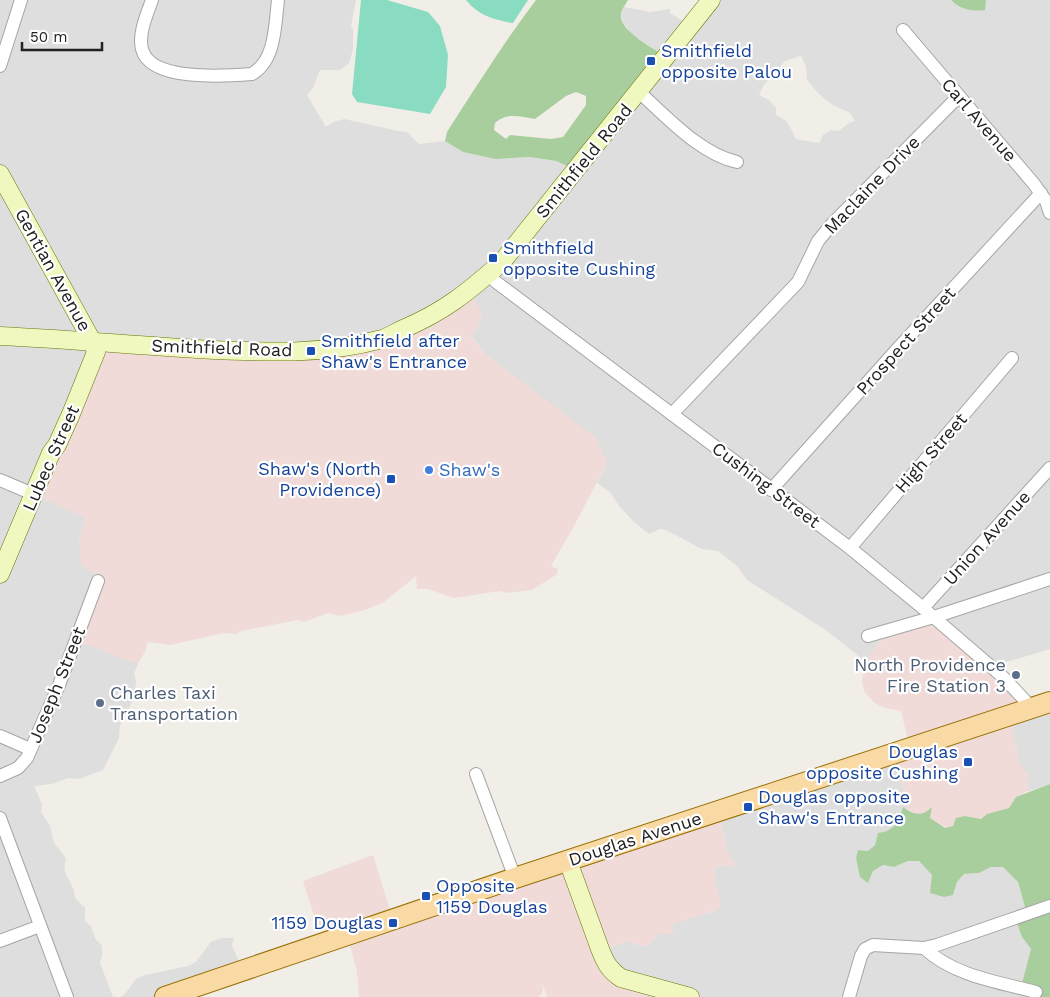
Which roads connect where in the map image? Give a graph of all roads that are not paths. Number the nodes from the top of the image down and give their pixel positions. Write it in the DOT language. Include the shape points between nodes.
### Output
graph roads {
  1 [pos="21,0"];
  2 [pos="152,0"];
  3 [pos="278,0"];
  4 [pos="711,0"];
  5 [pos="903,30"];
  6 [pos="0,66"];
  7 [pos="639,92"];
  8 [pos="958,96"];
  9 [pos="737,162"];
  10 [pos="0,174"];
  11 [pos="1041,193"];
  12 [pos="1050,213"];
  13 [pos="489,274"];
  14 [pos="0,336"];
  15 [pos="92,341"];
  16 [pos="1012,358"];
  17 [pos="672,414"];
  18 [pos="1050,468"];
  19 [pos="0,480"];
  20 [pos="771,490"];
  21 [pos="33,494"];
  22 [pos="850,548"];
  23 [pos="0,574"];
  24 [pos="1050,579"];
  25 [pos="98,581"];
  26 [pos="923,608"];
  27 [pos="934,618"];
  28 [pos="868,636"];
  29 [pos="1041,705"];
  30 [pos="0,736"];
  31 [pos="30,749"];
  32 [pos="476,774"];
  33 [pos="0,776"];
  34 [pos="0,818"];
  35 [pos="568,861"];
  36 [pos="515,878"];
  37 [pos="1050,906"];
  38 [pos="40,926"];
  39 [pos="0,941"];
  40 [pos="924,948"];
  41 [pos="1036,992"];
  42 [pos="67,997"];
  43 [pos="165,997"];
  44 [pos="690,997"];
  45 [pos="849,997"];
  1 -- 6 [label="street"];
  2 -- 3 [label="street" via="140,40 145,56 158,66 192,76 204,76 252,74 259,70 270,49"];
  4 -- 7 [label="main road, Smithfield Road"];
  5 -- 8 [label="street, Carl Avenue"];
  7 -- 9 [label="street" via="708,151"];
  7 -- 13 [label="main road, Smithfield Road" via="533,225"];
  8 -- 11 [label="street, Carl Avenue"];
  8 -- 17 [label="street, Maclaine Drive" via="832,224 818,241 798,282"];
  10 -- 15 [label="main road, Gentian Avenue"];
  11 -- 12 [label="street, Carl Avenue"];
  11 -- 20 [label="street, Prospect Street"];
  13 -- 15 [label="main road, Smithfield Road" via="464,296 421,322 383,338 331,349 289,352 223,350"];
  13 -- 17 [label="street, Cushing Street"];
  14 -- 15 [label="main road, Smithfield Road"];
  15 -- 21 [label="main road, Lubec Street" via="96,352"];
  16 -- 22 [label="street, High Street"];
  17 -- 20 [label="street, Cushing Street"];
  18 -- 26 [label="street, Union Avenue"];
  19 -- 21 [label="street"];
  20 -- 22 [label="street, Cushing Street"];
  21 -- 23 [label="main road, Lubec Street"];
  22 -- 26 [label="street, Cushing Street"];
  24 -- 27 [label="street"];
  25 -- 31 [label="street, Joseph Street" via="59,685"];
  26 -- 27 [label="street, Cushing Street"];
  27 -- 28 [label="street"];
  27 -- 29 [label="street, Cushing Street" via="1003,678"];
  29 -- 35 [label="main road, Douglas Avenue"];
  30 -- 31 [label="street"];
  31 -- 33 [label="street, Joseph Street" via="22,764"];
  32 -- 36 [label="street"];
  34 -- 38 [label="street"];
  35 -- 36 [label="main road, Douglas Avenue"];
  35 -- 44 [label="main road" via="612,972 621,978"];
  36 -- 43 [label="main road, Douglas Avenue"];
  37 -- 40 [label="street"];
  38 -- 39 [label="street"];
  38 -- 42 [label="street"];
  40 -- 41 [label="street" via="932,956 968,974"];
  40 -- 45 [label="street" via="873,945 865,949"];
}
